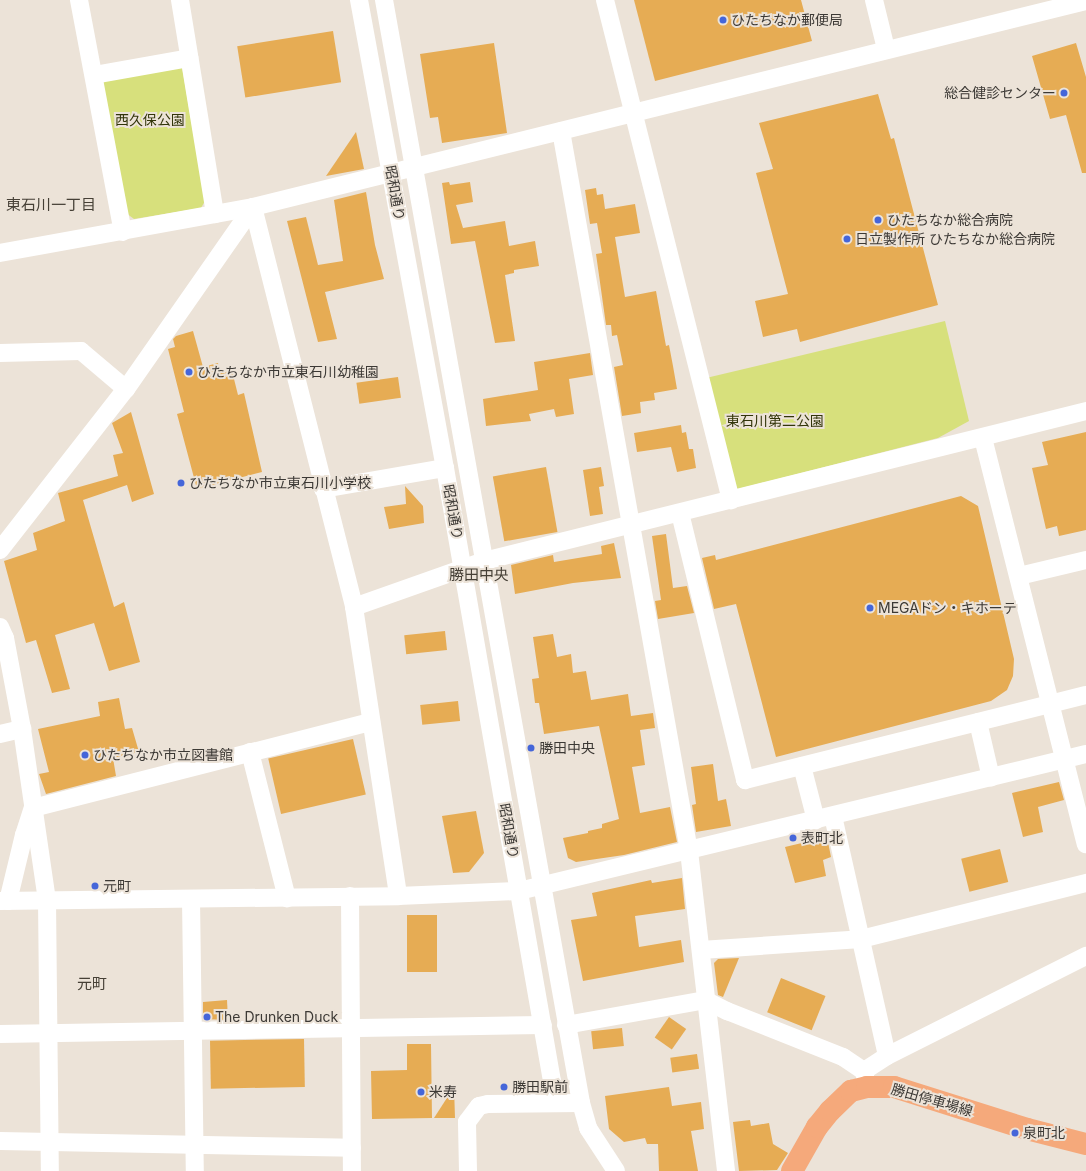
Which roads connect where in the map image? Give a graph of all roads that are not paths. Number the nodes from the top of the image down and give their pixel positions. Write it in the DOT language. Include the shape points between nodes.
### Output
graph roads {
  1 [pos="79,0"];
  2 [pos="180,0"];
  3 [pos="359,0"];
  4 [pos="384,0"];
  5 [pos="605,0"];
  6 [pos="874,0"];
  7 [pos="1086,2"];
  8 [pos="886,49"];
  9 [pos="189,58"];
  10 [pos="94,75"];
  11 [pos="634,112"];
  12 [pos="561,131"];
  13 [pos="413,169"];
  14 [pos="391,175"];
  15 [pos="252,207"];
  16 [pos="215,214"];
  17 [pos="123,232"];
  18 [pos="0,253"];
  19 [pos="0,353"];
  20 [pos="126,389"];
  21 [pos="1086,411"];
  22 [pos="983,438"];
  23 [pos="445,468"];
  24 [pos="323,489"];
  25 [pos="731,500"];
  26 [pos="680,513"];
  27 [pos="631,526"];
  28 [pos="0,550"];
  29 [pos="1086,560"];
  30 [pos="484,561"];
  31 [pos="463,569"];
  32 [pos="1019,576"];
  33 [pos="354,607"];
  34 [pos="2,634"];
  35 [pos="1086,694"];
  36 [pos="1051,703"];
  37 [pos="371,722"];
  38 [pos="978,722"];
  39 [pos="22,729"];
  40 [pos="0,734"];
  41 [pos="250,752"];
  42 [pos="1086,754"];
  43 [pos="1066,759"];
  44 [pos="802,766"];
  45 [pos="991,778"];
  46 [pos="33,808"];
  47 [pos="833,816"];
  48 [pos="816,820"];
  49 [pos="1086,844"];
  50 [pos="690,851"];
  51 [pos="1086,883"];
  52 [pos="542,888"];
  53 [pos="520,891"];
  54 [pos="350,896"];
  55 [pos="398,896"];
  56 [pos="287,898"];
  57 [pos="191,899"];
  58 [pos="47,900"];
  59 [pos="4,901"];
  60 [pos="861,939"];
  61 [pos="701,950"];
  62 [pos="1086,956"];
  63 [pos="705,1000"];
  64 [pos="543,1024"];
  65 [pos="566,1025"];
  66 [pos="352,1028"];
  67 [pos="194,1029"];
  68 [pos="48,1033"];
  69 [pos="0,1034"];
  70 [pos="887,1056"];
  71 [pos="865,1079"];
  72 [pos="534,1102"];
  73 [pos="580,1103"];
  74 [pos="0,1141"];
  75 [pos="50,1144"];
  76 [pos="1086,1144"];
  77 [pos="194,1146"];
  78 [pos="352,1148"];
  79 [pos="617,1170"];
  80 [pos="50,1171"];
  81 [pos="195,1171"];
  82 [pos="352,1171"];
  83 [pos="468,1171"];
  84 [pos="726,1171"];
  85 [pos="792,1171"];
  1 -- 10 [label="street"];
  2 -- 9 [label="street"];
  3 -- 14 [label="street, 昭和通り"];
  4 -- 13 [label="street, 昭和通り"];
  5 -- 11 [label="street"];
  6 -- 8 [label="street"];
  7 -- 8 [label="street"];
  8 -- 11 [label="street"];
  9 -- 10 [label="street"];
  9 -- 16 [label="street"];
  10 -- 17 [label="street"];
  11 -- 12 [label="street"];
  11 -- 25 [label="street"];
  12 -- 13 [label="street"];
  12 -- 27 [label="street"];
  13 -- 14 [label="street"];
  13 -- 30 [label="street, 昭和通り"];
  14 -- 15 [label="street"];
  14 -- 23 [label="street, 昭和通り"];
  15 -- 16 [label="street"];
  15 -- 20 [label="street"];
  15 -- 24 [label="street"];
  16 -- 17 [label="street"];
  17 -- 18 [label="street"];
  19 -- 20 [label="street" via="81,351"];
  20 -- 28 [label="street"];
  21 -- 22 [label="street"];
  22 -- 25 [label="street"];
  22 -- 32 [label="street"];
  23 -- 24 [label="street"];
  23 -- 31 [label="street, 昭和通り"];
  24 -- 33 [label="street"];
  25 -- 26 [label="street"];
  26 -- 27 [label="street"];
  26 -- 44 [label="street" via="745,780"];
  27 -- 30 [label="street"];
  27 -- 50 [label="street"];
  29 -- 32 [label="street"];
  30 -- 31 [label="street"];
  30 -- 52 [label="street, 昭和通り"];
  31 -- 33 [label="street"];
  31 -- 53 [label="street, 昭和通り"];
  32 -- 36 [label="street"];
  33 -- 37 [label="street"];
  34 -- 39 [label="street"];
  35 -- 36 [label="street"];
  36 -- 38 [label="street"];
  36 -- 43 [label="street"];
  37 -- 41 [label="street"];
  37 -- 55 [label="street"];
  38 -- 44 [label="street"];
  38 -- 45 [label="street"];
  39 -- 40 [label="street"];
  39 -- 46 [label="street"];
  41 -- 46 [label="street"];
  41 -- 56 [label="street"];
  42 -- 43 [label="street"];
  43 -- 45 [label="street"];
  43 -- 49 [label="street"];
  44 -- 48 [label="street"];
  45 -- 47 [label="street"];
  46 -- 58 [label="street"];
  46 -- 59 [label="street"];
  47 -- 48 [label="street"];
  47 -- 60 [label="street"];
  48 -- 50 [label="street"];
  50 -- 52 [label="street"];
  50 -- 61 [label="street"];
  51 -- 60 [label="street"];
  52 -- 53 [label="street"];
  52 -- 65 [label="street, 昭和通り"];
  53 -- 55 [label="street"];
  53 -- 64 [label="street, 昭和通り"];
  54 -- 55 [label="street"];
  54 -- 56 [label="street"];
  54 -- 66 [label="street"];
  56 -- 57 [label="street"];
  57 -- 58 [label="street"];
  57 -- 67 [label="street"];
  58 -- 59 [label="street"];
  58 -- 68 [label="street"];
  60 -- 61 [label="street"];
  60 -- 70 [label="street"];
  61 -- 63 [label="street"];
  62 -- 70 [label="street"];
  63 -- 65 [label="street"];
  63 -- 71 [label="street" via="843,1057"];
  63 -- 84 [label="street"];
  64 -- 66 [label="street"];
  64 -- 72 [label="street, 昭和通り" via="552,1081 546,1095"];
  65 -- 73 [label="street, 昭和通り"];
  66 -- 67 [label="street"];
  66 -- 78 [label="street"];
  67 -- 68 [label="street"];
  67 -- 77 [label="street"];
  68 -- 69 [label="street"];
  68 -- 75 [label="street"];
  70 -- 71 [label="street"];
  71 -- 76 [label="main road, 勝田停車場線" via="1027,1129"];
  71 -- 85 [label="main road, 勝田停車場線" via="830,1111 817,1127"];
  72 -- 73 [label="street"];
  72 -- 83 [label="street" via="488,1104 473,1112 467,1122"];
  73 -- 79 [label="street, 昭和通り" via="593,1138"];
  74 -- 75 [label="street"];
  75 -- 77 [label="street"];
  75 -- 80 [label="street"];
  77 -- 78 [label="street"];
  77 -- 81 [label="street"];
  78 -- 82 [label="street"];
}
